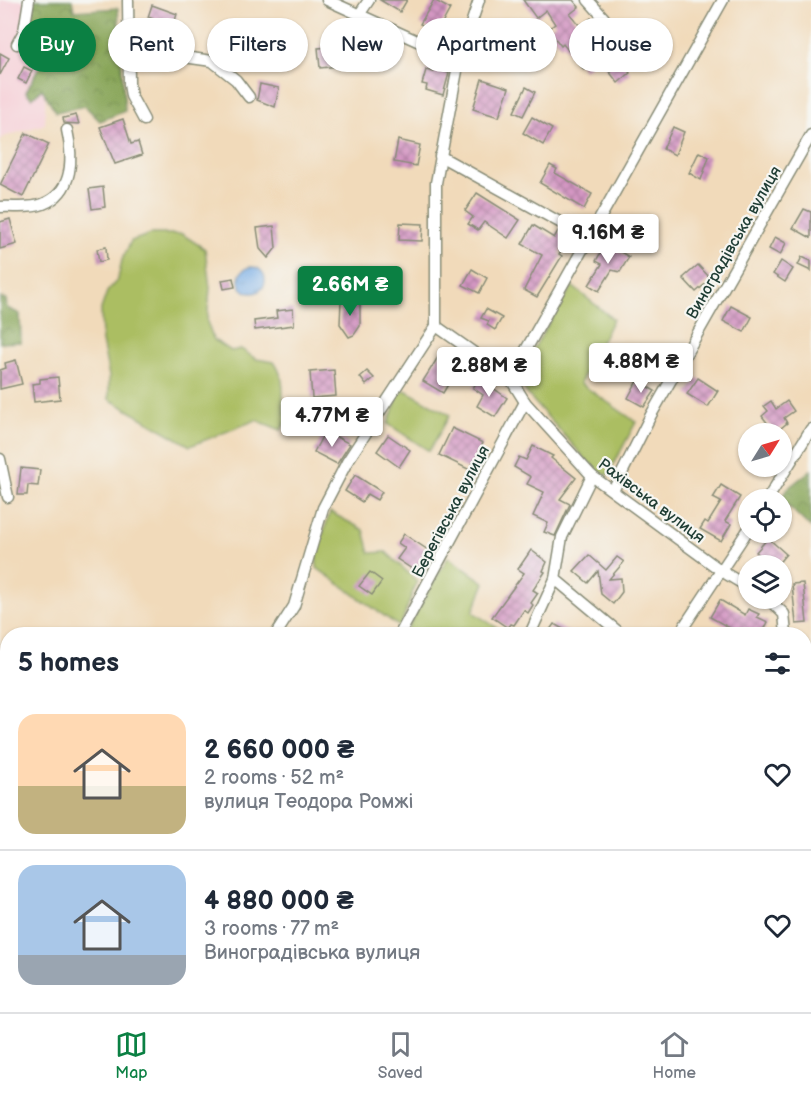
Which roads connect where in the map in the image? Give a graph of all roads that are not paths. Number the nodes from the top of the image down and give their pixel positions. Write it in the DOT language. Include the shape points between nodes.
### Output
graph roads {
  1 [pos="29,0"];
  2 [pos="128,0"];
  3 [pos="327,0"];
  4 [pos="369,0"];
  5 [pos="479,0"];
  6 [pos="588,0"];
  7 [pos="723,0"];
  8 [pos="359,15"];
  9 [pos="128,18"];
  10 [pos="473,18"];
  11 [pos="603,18"];
  12 [pos="416,41"];
  13 [pos="17,44"];
  14 [pos="195,59"];
  15 [pos="129,72"];
  16 [pos="457,72"];
  17 [pos="249,97"];
  18 [pos="144,120"];
  19 [pos="67,130"];
  20 [pos="811,135"];
  21 [pos="440,156"];
  22 [pos="0,207"];
  23 [pos="590,239"];
  24 [pos="436,326"];
  25 [pos="510,378"];
  26 [pos="525,402"];
  27 [pos="811,429"];
  28 [pos="0,459"];
  29 [pos="591,476"];
  30 [pos="774,489"];
  31 [pos="613,491"];
  32 [pos="8,497"];
  33 [pos="740,543"];
  34 [pos="723,572"];
  35 [pos="555,579"];
  36 [pos="738,581"];
  37 [pos="779,609"];
  38 [pos="280,627"];
  39 [pos="406,627"];
  40 [pos="533,627"];
  41 [pos="613,627"];
  42 [pos="684,627"];
  43 [pos="785,627"];
  1 -- 13 [label="street" via="24,31"];
  2 -- 9 [label="street"];
  3 -- 8 [label="street"];
  4 -- 8 [label="street"];
  5 -- 10 [label="street"];
  6 -- 11 [label="street"];
  7 -- 23 [label="street"];
  8 -- 12 [label="street"];
  14 -- 17 [label="street" via="212,61 236,80"];
  15 -- 18 [label="street" via="131,96"];
  16 -- 21 [label="street"];
  19 -- 22 [label="street" via="72,166 58,194 43,204"];
  20 -- 31 [label="street, Виноградівська вулиця" via="651,415"];
  21 -- 23 [label="street"];
  21 -- 24 [label="street" via="436,183"];
  23 -- 25 [label="street"];
  24 -- 25 [label="street, Рахівська вулиця"];
  24 -- 38 [label="street" via="347,462 322,508 294,606"];
  25 -- 26 [label="street, Рахівська вулиця"];
  26 -- 29 [label="street, Рахівська вулиця"];
  26 -- 39 [label="street, Берегівська вулиця"];
  27 -- 30 [label="street"];
  28 -- 32 [label="street"];
  29 -- 31 [label="street, Рахівська вулиця"];
  29 -- 35 [label="street" via="562,537"];
  31 -- 34 [label="street, Рахівська вулиця"];
  33 -- 34 [label="street"];
  34 -- 36 [label="street, Рахівська вулиця"];
  34 -- 42 [label="street"];
  35 -- 40 [label="street"];
  35 -- 41 [label="street"];
  37 -- 43 [label="street" via="784,614"];
}
